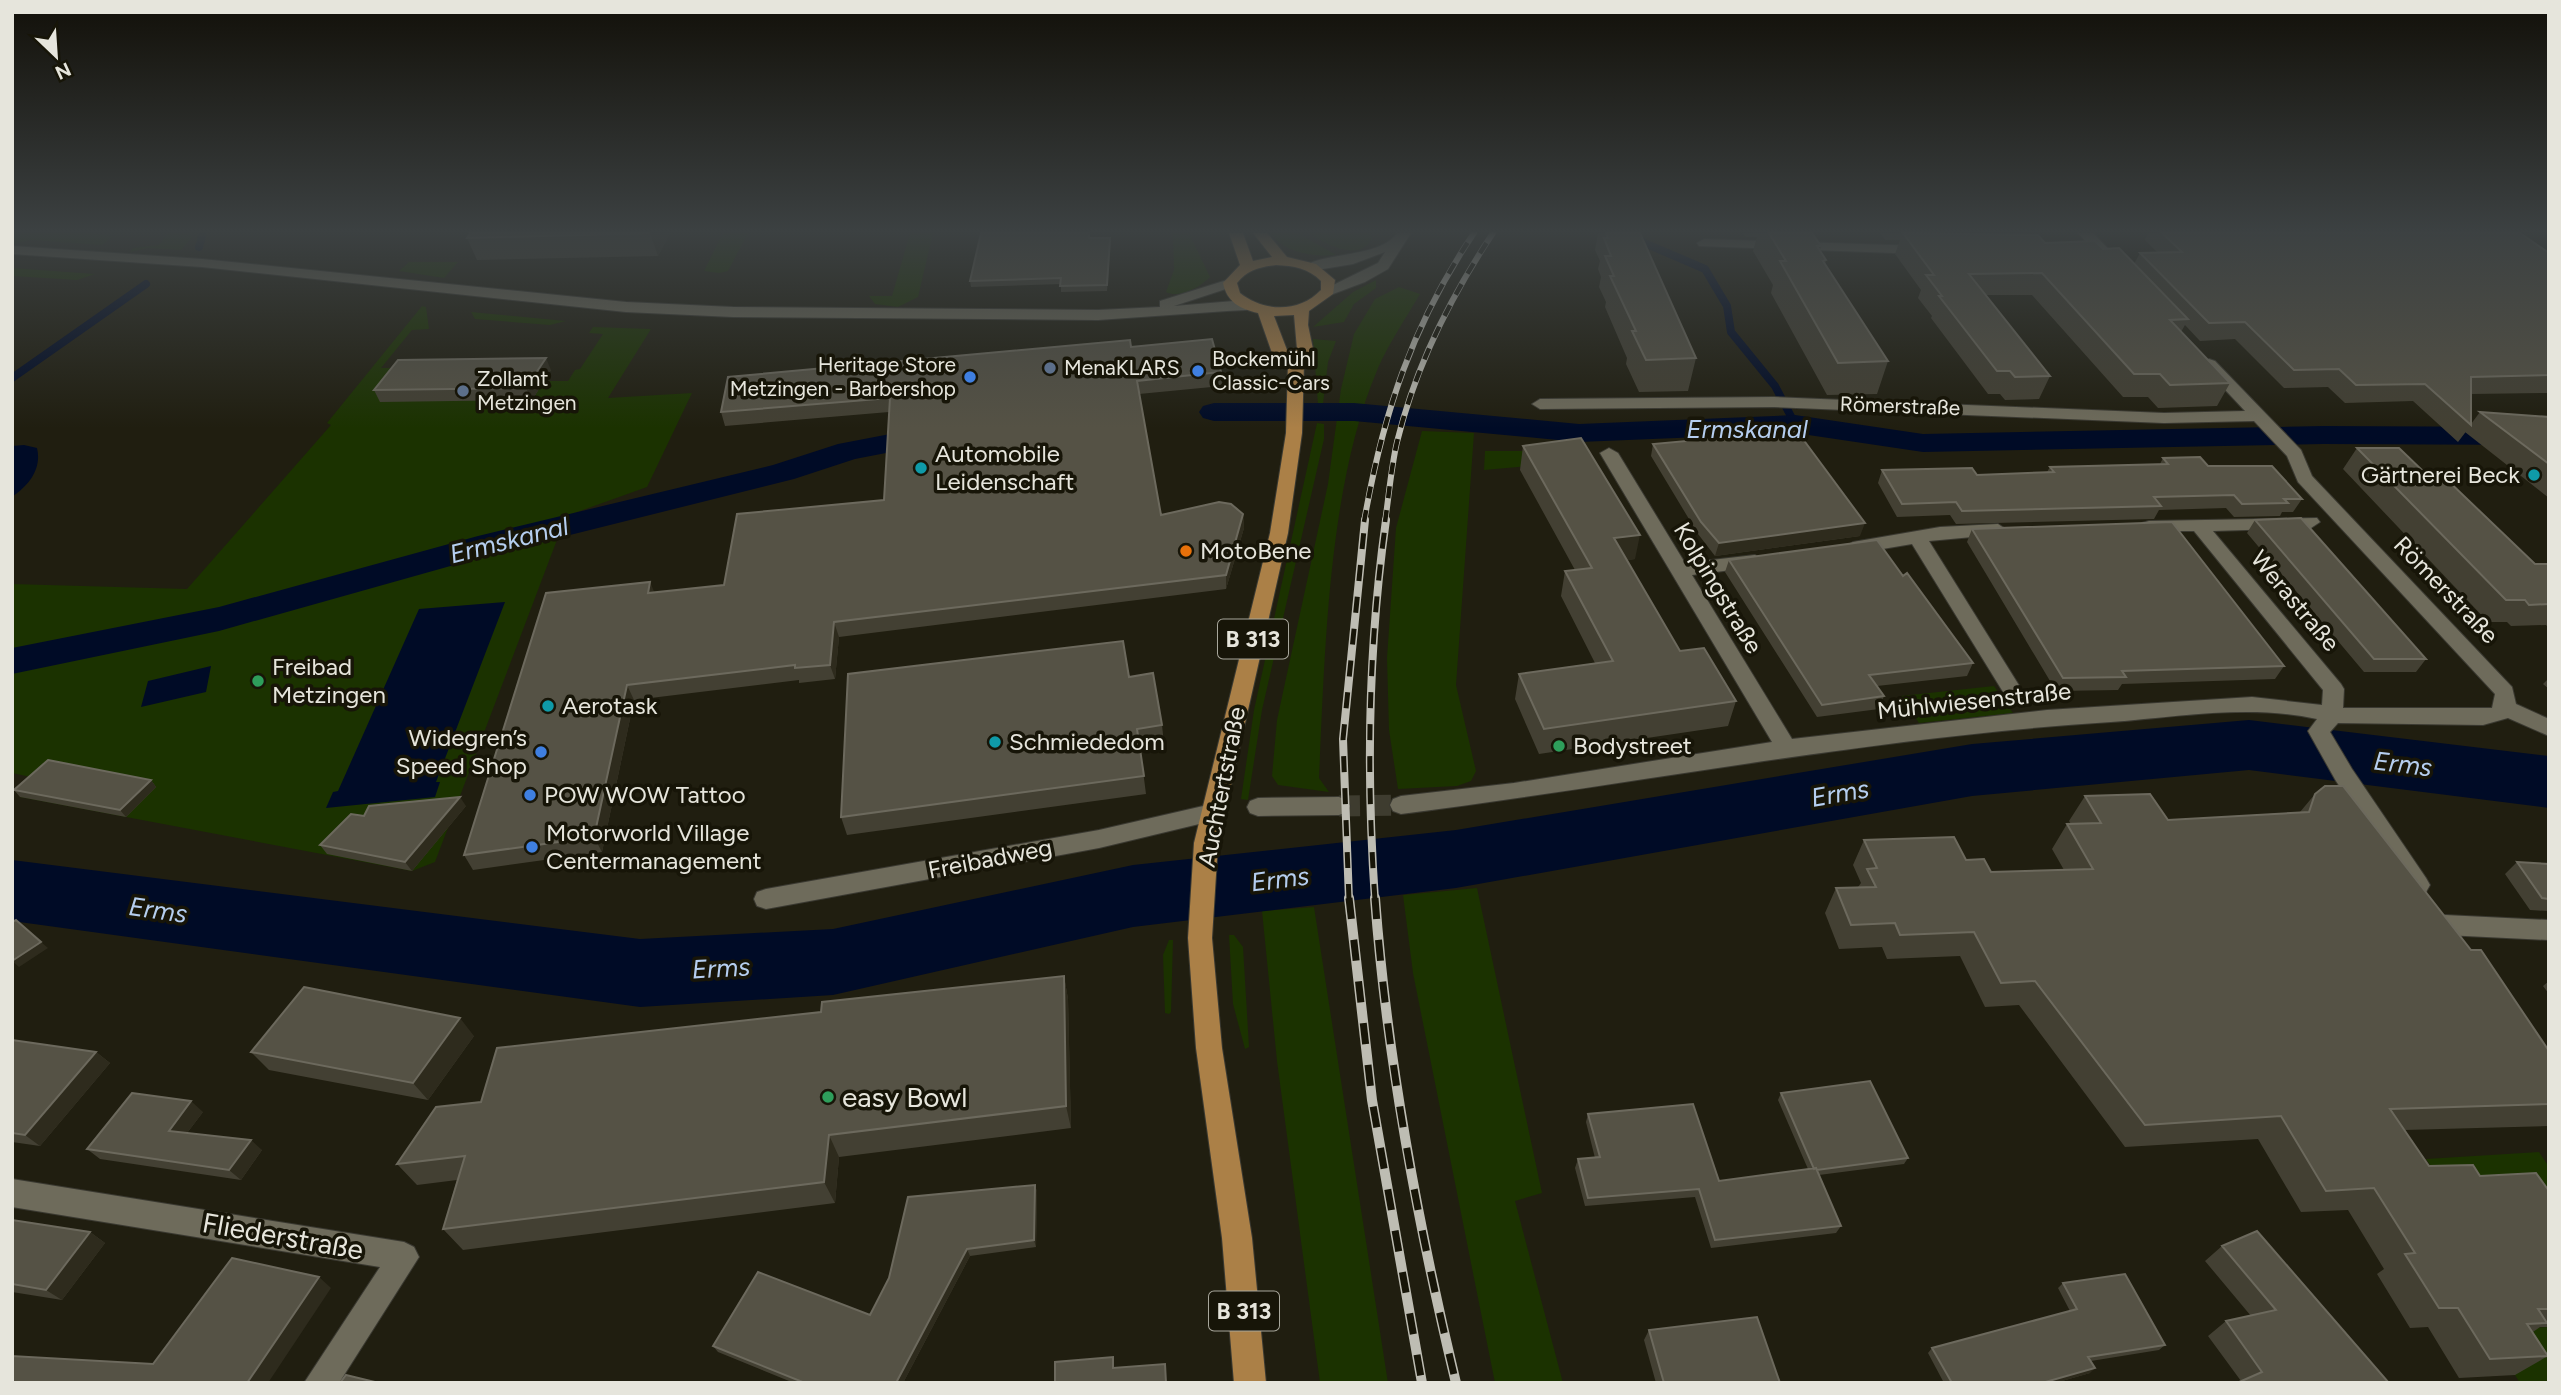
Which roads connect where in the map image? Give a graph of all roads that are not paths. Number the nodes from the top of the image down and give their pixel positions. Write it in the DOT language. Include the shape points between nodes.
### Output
graph roads {
  1 [pos="540,298"];
  2 [pos="1188,298"];
  3 [pos="1237,298"];
  4 [pos="1322,298"];
  5 [pos="1246,304"];
  6 [pos="1302,308"];
  7 [pos="1264,309"];
  8 [pos="1150,311"];
  9 [pos="2198,353"];
  10 [pos="1296,362"];
  11 [pos="1540,404"];
  12 [pos="2263,420"];
  13 [pos="1609,453"];
  14 [pos="2311,522"];
  15 [pos="2199,526"];
  16 [pos="2128,527"];
  17 [pos="2017,529"];
  18 [pos="1917,537"];
  19 [pos="1838,550"];
  20 [pos="1771,559"];
  21 [pos="1679,570"];
  22 [pos="2015,695"];
  23 [pos="2505,709"];
  24 [pos="2325,723"];
  25 [pos="2549,728"];
  26 [pos="1786,748"];
  27 [pos="1401,805"];
  28 [pos="1339,806"];
  29 [pos="1258,807"];
  30 [pos="1212,813"];
  31 [pos="766,899"];
  32 [pos="2445,925"];
  33 [pos="2549,930"];
  34 [pos="2460,949"];
  35 [pos="12,1193"];
  36 [pos="320,1383"];
  37 [pos="1250,1383"];
  1 -- 8 [label="street" via="733,312 1098,315"];
  2 -- 8 [label="street"];
  3 -- 5 [label="main road"];
  4 -- 6 [label="main road"];
  5 -- 7 [label="main road"];
  5 -- 8 [label="street" via="1176,313"];
  6 -- 7 [label="main road"];
  6 -- 10 [label="main road, Auchtertstraße / B 313" via="1305,349"];
  7 -- 10 [label="main road" via="1280,353"];
  9 -- 12 [label="street, Römerstraße"];
  10 -- 30 [label="main road, Auchtertstraße / B 313" via="1294,433 1279,533"];
  11 -- 12 [label="street, Römerstraße" via="1796,402"];
  12 -- 23 [label="street, Römerstraße" via="2299,461 2304,478 2505,692"];
  13 -- 21 [label="street, Kolpingstraße"];
  14 -- 15 [label="street"];
  15 -- 16 [label="street"];
  15 -- 24 [label="street, Werastraße" via="2334,689"];
  17 -- 18 [label="street"];
  18 -- 19 [label="street"];
  18 -- 22 [label="street"];
  20 -- 21 [label="street"];
  21 -- 26 [label="street, Kolpingstraße"];
  23 -- 24 [label="street, Mühlwiesenstraße" via="2483,717"];
  23 -- 25 [label="street"];
  24 -- 26 [label="street, Mühlwiesenstraße" via="2301,708 2252,705 2032,720"];
  24 -- 32 [label="street" via="2344,775"];
  26 -- 27 [label="street, Mühlwiesenstraße"];
  28 -- 29 [label="street"];
  30 -- 31 [label="street, Freibadweg" via="1099,839"];
  30 -- 37 [label="main road, Auchtertstraße / B 313" via="1200,938"];
  32 -- 33 [label="street"];
  32 -- 34 [label="street"];
  35 -- 36 [label="street, Fliederstraße" via="404,1257"];
}
